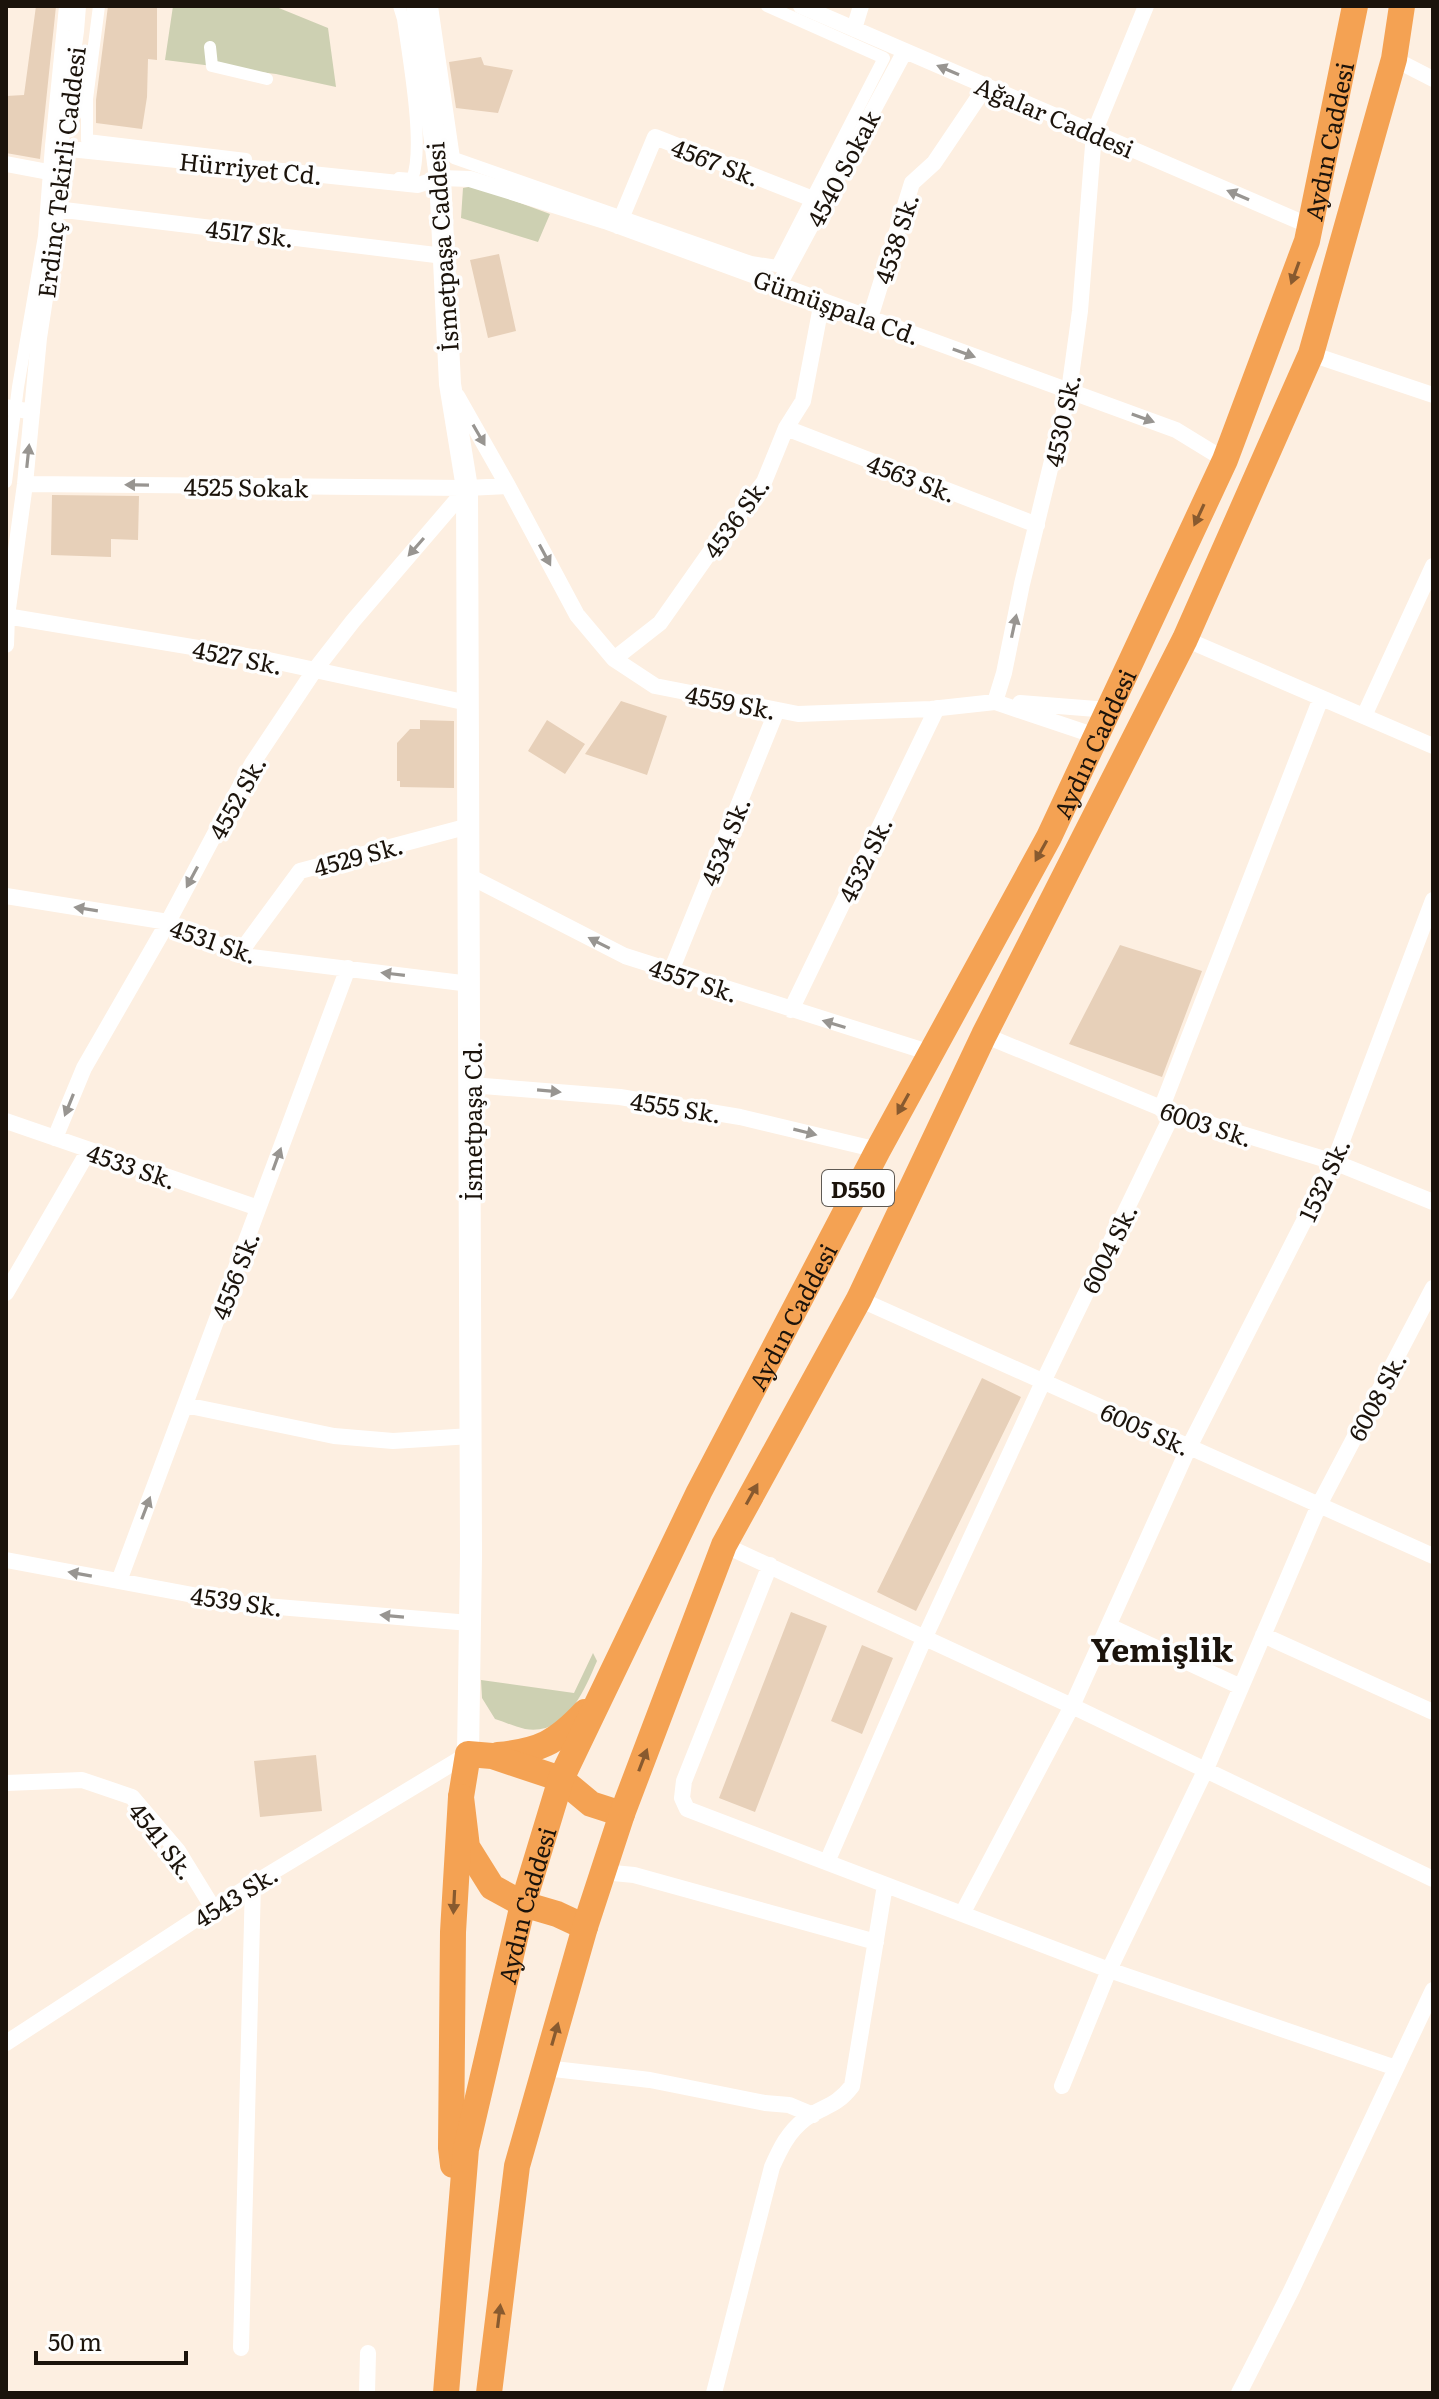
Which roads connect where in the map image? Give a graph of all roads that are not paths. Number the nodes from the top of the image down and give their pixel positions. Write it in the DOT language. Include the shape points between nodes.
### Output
graph roads {
  1 [pos="65,6"];
  2 [pos="78,6"];
  3 [pos="99,6"];
  4 [pos="399,6"];
  5 [pos="417,6"];
  6 [pos="432,6"];
  7 [pos="767,6"];
  8 [pos="801,6"];
  9 [pos="861,6"];
  10 [pos="1146,6"];
  11 [pos="1355,6"];
  12 [pos="1402,6"];
  13 [pos="854,29"];
  14 [pos="210,47"];
  15 [pos="905,51"];
  16 [pos="1394,59"];
  17 [pos="267,79"];
  18 [pos="1433,79"];
  19 [pos="986,86"];
  20 [pos="1094,133"];
  21 [pos="60,148"];
  22 [pos="6,164"];
  23 [pos="54,173"];
  24 [pos="440,178"];
  25 [pos="818,201"];
  26 [pos="56,209"];
  27 [pos="620,221"];
  28 [pos="1310,226"];
  29 [pos="444,256"];
  30 [pos="779,285"];
  31 [pos="822,301"];
  32 [pos="870,318"];
  33 [pos="1311,354"];
  34 [pos="450,384"];
  35 [pos="1069,391"];
  36 [pos="1433,395"];
  37 [pos="10,408"];
  38 [pos="32,412"];
  39 [pos="786,428"];
  40 [pos="1225,460"];
  41 [pos="6,482"];
  42 [pos="25,484"];
  43 [pos="508,486"];
  44 [pos="467,488"];
  45 [pos="1037,525"];
  46 [pos="1433,566"];
  47 [pos="7,616"];
  48 [pos="1185,639"];
  49 [pos="6,645"];
  50 [pos="614,659"];
  51 [pos="314,671"];
  52 [pos="1321,698"];
  53 [pos="995,702"];
  54 [pos="468,703"];
  55 [pos="937,708"];
  56 [pos="777,710"];
  57 [pos="1109,710"];
  58 [pos="1364,716"];
  59 [pos="1096,736"];
  60 [pos="1433,746"];
  61 [pos="469,826"];
  62 [pos="469,876"];
  63 [pos="6,896"];
  64 [pos="1433,900"];
  65 [pos="168,922"];
  66 [pos="239,954"];
  67 [pos="348,968"];
  68 [pos="671,971"];
  69 [pos="470,984"];
  70 [pos="791,1010"];
  71 [pos="984,1035"];
  72 [pos="931,1053"];
  73 [pos="471,1085"];
  74 [pos="1167,1111"];
  75 [pos="6,1121"];
  76 [pos="55,1138"];
  77 [pos="89,1150"];
  78 [pos="878,1150"];
  79 [pos="1334,1162"];
  80 [pos="1433,1202"];
  81 [pos="258,1208"];
  82 [pos="1433,1288"];
  83 [pos="6,1293"];
  84 [pos="859,1299"];
  85 [pos="1043,1382"];
  86 [pos="185,1405"];
  87 [pos="471,1436"];
  88 [pos="1189,1447"];
  89 [pos="1319,1505"];
  90 [pos="724,1545"];
  91 [pos="1433,1556"];
  92 [pos="6,1560"];
  93 [pos="770,1565"];
  94 [pos="119,1581"];
  95 [pos="470,1623"];
  96 [pos="1109,1626"];
  97 [pos="1263,1635"];
  98 [pos="924,1639"];
  99 [pos="1241,1687"];
  100 [pos="598,1698"];
  101 [pos="1072,1706"];
  102 [pos="1433,1712"];
  103 [pos="480,1755"];
  104 [pos="1206,1769"];
  105 [pos="561,1779"];
  106 [pos="6,1783"];
  107 [pos="461,1797"];
  108 [pos="622,1814"];
  109 [pos="827,1862"];
  110 [pos="603,1872"];
  111 [pos="1433,1879"];
  112 [pos="253,1883"];
  113 [pos="885,1885"];
  114 [pos="523,1904"];
  115 [pos="213,1908"];
  116 [pos="962,1914"];
  117 [pos="585,1927"];
  118 [pos="876,1942"];
  119 [pos="1109,1970"];
  120 [pos="1433,1990"];
  121 [pos="6,2043"];
  122 [pos="545,2068"];
  123 [pos="1396,2068"];
  124 [pos="1062,2086"];
  125 [pos="813,2115"];
  126 [pos="460,2217"];
  127 [pos="241,2348"];
  128 [pos="368,2353"];
  129 [pos="367,2393"];
  130 [pos="446,2393"];
  131 [pos="489,2393"];
  132 [pos="714,2393"];
  133 [pos="1239,2393"];
  1 -- 23 [label="street"];
  2 -- 21 [label="street, Erdinç Tekirli Caddesi"];
  3 -- 4 [label="street" via="87,140 412,179 417,168 414,107"];
  5 -- 24 [label="main road, İsmetpaşa Caddesi"];
  6 -- 27 [label="street" via="454,158"];
  7 -- 25 [label="street" via="884,58"];
  8 -- 13 [label="street, Ağalar Caddesi"];
  9 -- 13 [label="street"];
  10 -- 20 [label="street, 4530 Sk."];
  11 -- 28 [label="highway, Aydın Caddesi / D550"];
  12 -- 16 [label="highway, Aydın Caddesi / D550"];
  13 -- 15 [label="street, Ağalar Caddesi"];
  14 -- 17 [label="street" via="212,66"];
  19 -- 15 [label="street, Ağalar Caddesi, one-way"];
  15 -- 25 [label="street, 4540 Sokak"];
  16 -- 18 [label="street"];
  16 -- 33 [label="highway, Aydın Caddesi / D550"];
  19 -- 20 [label="street, Ağalar Caddesi"];
  19 -- 32 [label="street, 4538 Sk." via="934,163 912,183"];
  28 -- 20 [label="street, Ağalar Caddesi, one-way"];
  20 -- 35 [label="street, 4530 Sk."];
  21 -- 23 [label="street, Erdinç Tekirli Caddesi"];
  21 -- 24 [label="street, Hürriyet Cd." via="418,185"];
  22 -- 23 [label="street"];
  23 -- 26 [label="street, Erdinç Tekirli Caddesi"];
  23 -- 37 [label="street"];
  24 -- 27 [label="street, Gümüşpala Cd." via="470,179"];
  24 -- 29 [label="main road, İsmetpaşa Caddesi"];
  25 -- 27 [label="street" via="777,266"];
  25 -- 27 [label="street, 4567 Sk." via="655,137"];
  25 -- 30 [label="street, 4540 Sokak"];
  26 -- 29 [label="street, 4517 Sk."];
  26 -- 38 [label="street, Erdinç Tekirli Caddesi"];
  27 -- 30 [label="street, Gümüşpala Cd."];
  28 -- 40 [label="highway, Aydın Caddesi / D550, one-way"];
  29 -- 34 [label="main road, İsmetpaşa Caddesi"];
  30 -- 31 [label="street, Gümüşpala Cd."];
  31 -- 32 [label="street, Gümüşpala Cd."];
  31 -- 39 [label="street, 4536 Sk." via="803,401"];
  32 -- 35 [label="street, Gümüşpala Cd., one-way"];
  33 -- 36 [label="street"];
  33 -- 48 [label="highway, Aydın Caddesi / D550"];
  34 -- 43 [label="street, 4559 Sk., one-way"];
  34 -- 44 [label="main road, İsmetpaşa Caddesi"];
  35 -- 40 [label="street, Gümüşpala Cd., one-way" via="1176,430"];
  35 -- 45 [label="street, 4530 Sk."];
  37 -- 38 [label="street"];
  37 -- 41 [label="street"];
  42 -- 38 [label="street, Erdinç Tekirli Caddesi, one-way"];
  39 -- 45 [label="street, 4563 Sk."];
  39 -- 50 [label="street, 4536 Sk." via="764,482 660,623"];
  40 -- 57 [label="highway, Aydın Caddesi / D550, one-way"];
  44 -- 42 [label="street, 4525 Sokak, one-way"];
  42 -- 47 [label="street, Erdinç Tekirli Caddesi"];
  43 -- 44 [label="street"];
  43 -- 50 [label="street, 4559 Sk., one-way" via="577,615"];
  44 -- 51 [label="street, 4552 Sk., one-way"];
  44 -- 54 [label="main road, İsmetpaşa Cd."];
  53 -- 45 [label="street, 4530 Sk., one-way"];
  46 -- 58 [label="street"];
  47 -- 49 [label="street, Erdinç Tekirli Caddesi"];
  47 -- 51 [label="street, 4527 Sk."];
  48 -- 52 [label="street"];
  48 -- 71 [label="highway, Aydın Caddesi / D550"];
  50 -- 56 [label="street, 4559 Sk." via="655,686"];
  51 -- 54 [label="street, 4527 Sk."];
  51 -- 65 [label="street, 4552 Sk., one-way" via="252,764"];
  52 -- 58 [label="street"];
  52 -- 74 [label="street, 6004 Sk."];
  53 -- 55 [label="street, 4559 Sk."];
  53 -- 57 [label="street"];
  53 -- 59 [label="street, 4559 Sk."];
  54 -- 61 [label="main road, İsmetpaşa Cd."];
  55 -- 56 [label="street, 4559 Sk." via="798,714"];
  55 -- 70 [label="street, 4532 Sk."];
  56 -- 68 [label="street, 4534 Sk."];
  57 -- 59 [label="highway, Aydın Caddesi / D550"];
  58 -- 60 [label="street"];
  59 -- 72 [label="highway, Aydın Caddesi / D550, one-way" via="1049,837"];
  61 -- 62 [label="main road, İsmetpaşa Cd."];
  61 -- 66 [label="street, 4529 Sk." via="300,871"];
  68 -- 62 [label="street, 4557 Sk., one-way" via="625,956"];
  62 -- 69 [label="main road, İsmetpaşa Cd."];
  65 -- 63 [label="street, 4531 Sk., one-way"];
  64 -- 79 [label="street, 1532 Sk."];
  65 -- 66 [label="street, 4531 Sk."];
  65 -- 76 [label="street, 4552 Sk., one-way" via="84,1068"];
  66 -- 67 [label="street, 4531 Sk."];
  69 -- 67 [label="street, 4531 Sk., one-way"];
  81 -- 67 [label="street, 4556 Sk., one-way"];
  68 -- 70 [label="street, 4557 Sk."];
  69 -- 73 [label="main road, İsmetpaşa Cd."];
  72 -- 70 [label="street, 4557 Sk., one-way"];
  71 -- 74 [label="street, 6003 Sk."];
  71 -- 84 [label="highway, Aydın Caddesi / D550"];
  72 -- 78 [label="highway, Aydın Caddesi / D550, one-way"];
  73 -- 78 [label="street, 4555 Sk., one-way" via="635,1099"];
  73 -- 87 [label="main road, İsmetpaşa Cd."];
  74 -- 79 [label="street, 6003 Sk."];
  74 -- 85 [label="street, 6004 Sk."];
  75 -- 76 [label="street, 4533 Sk."];
  76 -- 77 [label="street, 4533 Sk."];
  77 -- 81 [label="street, 4533 Sk."];
  77 -- 83 [label="street"];
  78 -- 100 [label="highway, Aydın Caddesi / D550"];
  79 -- 80 [label="street, 6003 Sk."];
  79 -- 88 [label="street, 1532 Sk."];
  81 -- 86 [label="street, 4556 Sk."];
  82 -- 89 [label="street, 6008 Sk."];
  84 -- 85 [label="street, 6005 Sk."];
  90 -- 84 [label="highway, Aydın Caddesi / D550, one-way"];
  85 -- 88 [label="street, 6005 Sk."];
  85 -- 98 [label="street, 6004 Sk."];
  86 -- 87 [label="street" via="334,1436 393,1441"];
  94 -- 86 [label="street, 4556 Sk., one-way"];
  87 -- 95 [label="main road, İsmetpaşa Cd."];
  88 -- 89 [label="street, 6005 Sk."];
  88 -- 96 [label="street, 1532 Sk."];
  89 -- 91 [label="street, 6005 Sk."];
  89 -- 97 [label="street, 6008 Sk."];
  90 -- 93 [label="street"];
  108 -- 90 [label="highway, Aydın Caddesi / D550, one-way"];
  94 -- 92 [label="street, 4539 Sk., one-way"];
  93 -- 98 [label="street"];
  93 -- 109 [label="street" via="684,1781 682,1798 687,1809"];
  95 -- 94 [label="street, 4539 Sk., one-way" via="241,1604"];
  95 -- 103 [label="main road, İsmetpaşa Cd."];
  96 -- 99 [label="street"];
  96 -- 101 [label="street, 1532 Sk."];
  97 -- 99 [label="street, 6008 Sk."];
  97 -- 102 [label="street"];
  98 -- 101 [label="street"];
  98 -- 109 [label="street, 6004 Sk."];
  99 -- 104 [label="street, 6008 Sk."];
  100 -- 103 [label="highway" via="564,1735 529,1752"];
  100 -- 105 [label="highway, Aydın Caddesi / D550"];
  101 -- 104 [label="street"];
  101 -- 116 [label="street, 1532 Sk."];
  103 -- 105 [label="highway"];
  103 -- 107 [label="highway"];
  103 -- 112 [label="street, 4543 Sk."];
  104 -- 111 [label="street"];
  104 -- 119 [label="street, 6008 Sk."];
  105 -- 108 [label="highway" via="591,1804"];
  105 -- 114 [label="highway, Aydın Caddesi / D550"];
  106 -- 115 [label="street, 4541 Sk." via="82,1780 132,1797 178,1851"];
  107 -- 114 [label="highway" via="467,1847 492,1887"];
  107 -- 126 [label="highway, one-way" via="453,1932 451,2148"];
  108 -- 110 [label="highway, Aydın Caddesi / D550"];
  109 -- 113 [label="street"];
  110 -- 117 [label="highway, Aydın Caddesi / D550"];
  110 -- 118 [label="street" via="634,1875"];
  112 -- 115 [label="street, 4543 Sk."];
  112 -- 127 [label="street"];
  113 -- 116 [label="street"];
  113 -- 118 [label="street"];
  114 -- 117 [label="highway"];
  114 -- 126 [label="highway, Aydın Caddesi / D550" via="466,2149"];
  115 -- 121 [label="street, 4543 Sk."];
  116 -- 119 [label="street"];
  122 -- 117 [label="highway, Aydın Caddesi / D550, one-way"];
  118 -- 125 [label="street" via="852,2086 841,2100"];
  119 -- 123 [label="street"];
  119 -- 124 [label="street, 6008 Sk."];
  120 -- 123 [label="street"];
  122 -- 125 [label="street" via="650,2080 789,2105"];
  131 -- 122 [label="highway, Aydın Caddesi / D550, one-way" via="517,2166"];
  123 -- 133 [label="street"];
  125 -- 132 [label="street" via="786,2138 772,2167"];
  126 -- 130 [label="highway, Aydın Caddesi / D550"];
  128 -- 129 [label="street"];
}
